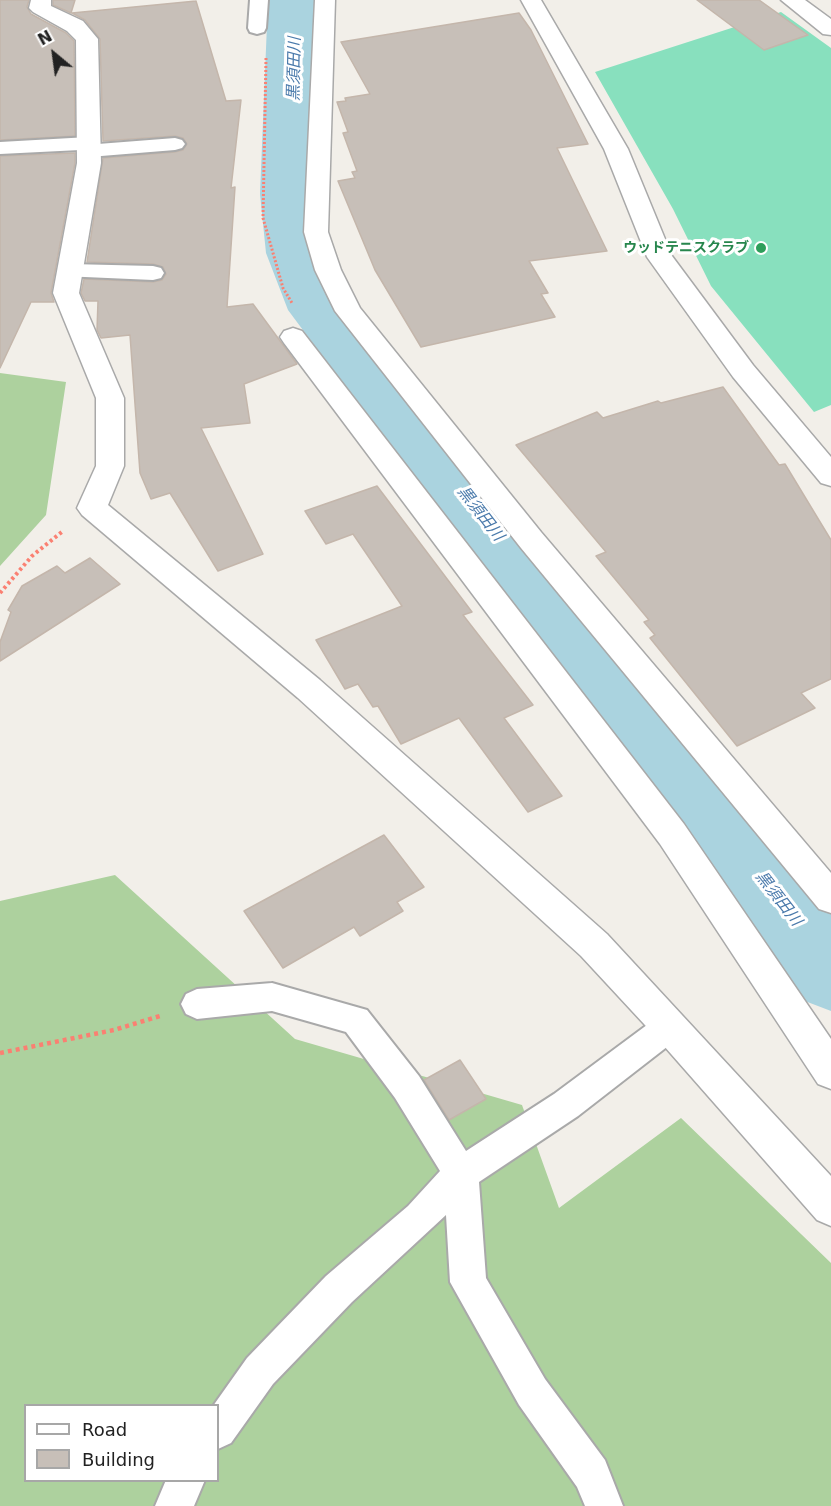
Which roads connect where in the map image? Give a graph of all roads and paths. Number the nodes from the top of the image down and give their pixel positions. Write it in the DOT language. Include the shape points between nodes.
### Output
graph roads {
  1 [pos="41,0"];
  2 [pos="259,0"];
  3 [pos="326,0"];
  4 [pos="531,0"];
  5 [pos="791,0"];
  6 [pos="257,28"];
  7 [pos="831,29"];
  8 [pos="175,144"];
  9 [pos="89,147"];
  10 [pos="0,148"];
  11 [pos="70,272"];
  12 [pos="153,273"];
  13 [pos="293,337"];
  14 [pos="831,476"];
  15 [pos="92,508"];
  16 [pos="0,593"];
  17 [pos="831,898"];
  18 [pos="197,1004"];
  19 [pos="670,1026"];
  20 [pos="0,1053"];
  21 [pos="831,1071"];
  22 [pos="461,1174"];
  23 [pos="831,1206"];
  24 [pos="219,1429"];
  25 [pos="185,1482"];
  26 [pos="174,1506"];
  27 [pos="604,1506"];
  1 -- 9 [label="street" via="40,8 46,14 75,27 87,39"];
  2 -- 6 [label="lane"];
  3 -- 17 [label="street" via="316,232 328,270 348,311 531,540"];
  4 -- 14 [label="street" via="616,149 660,257 743,371"];
  5 -- 7 [label="street"];
  8 -- 9 [label="lane"];
  9 -- 10 [label="lane"];
  9 -- 11 [label="street"];
  11 -- 12 [label="lane"];
  11 -- 15 [label="street" via="66,293 110,398 110,466"];
  13 -- 21 [label="street" via="672,834"];
  15 -- 16 [label="path" via="32,556"];
  15 -- 19 [label="street" via="309,689 594,945"];
  18 -- 20 [label="path" via="114,1030"];
  18 -- 22 [label="lane" via="273,998 356,1020 407,1087"];
  19 -- 22 [label="lane" via="566,1105"];
  19 -- 23 [label="street"];
  22 -- 24 [label="lane" via="420,1218 339,1289 260,1371"];
  22 -- 27 [label="lane" via="468,1282 532,1392 591,1474"];
  25 -- 26 [label="lane"];
}
